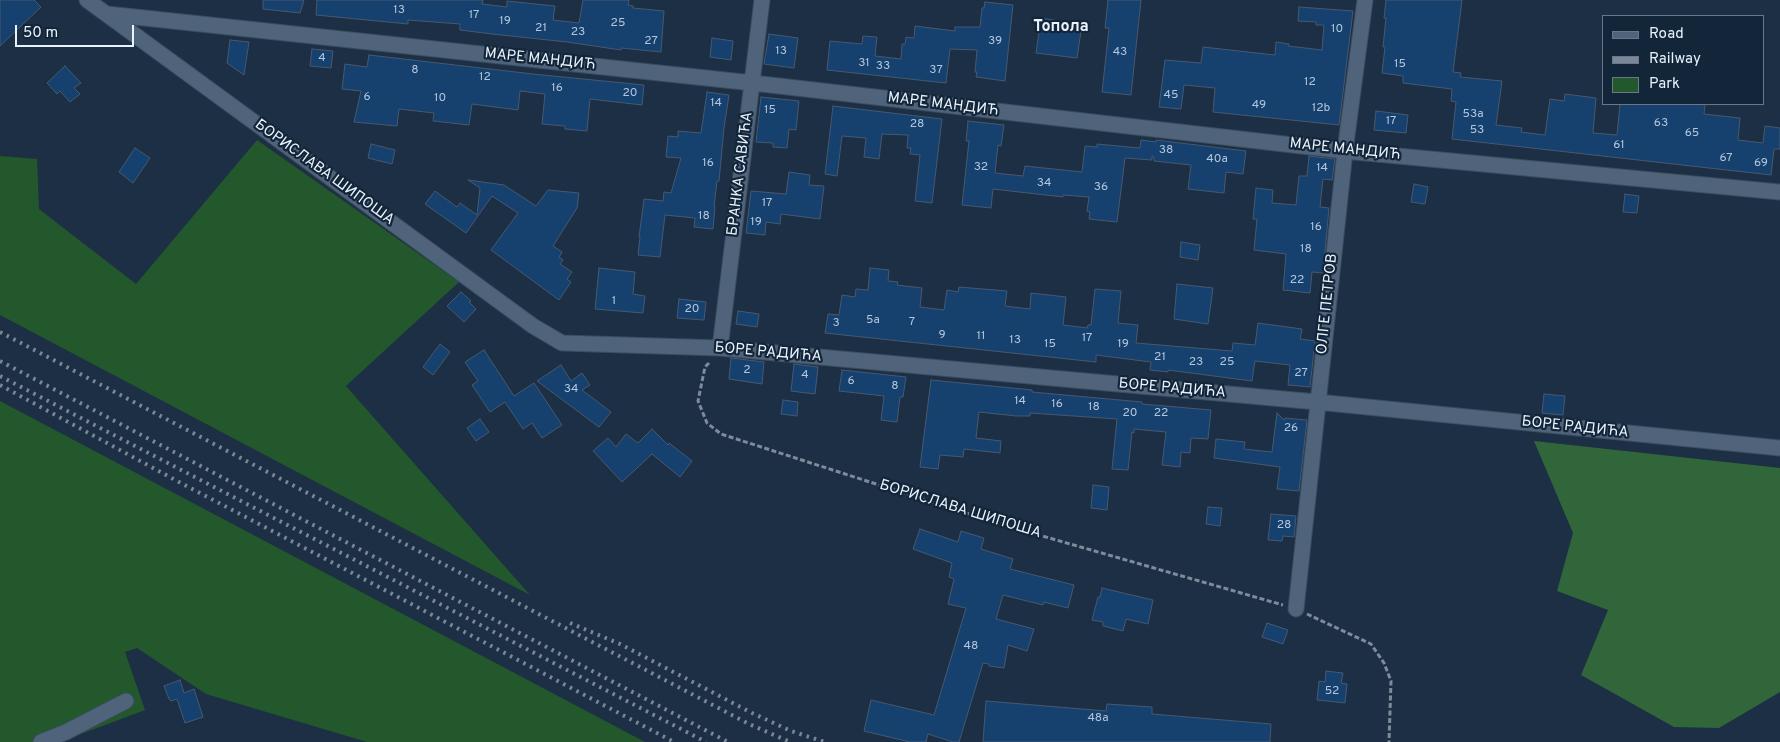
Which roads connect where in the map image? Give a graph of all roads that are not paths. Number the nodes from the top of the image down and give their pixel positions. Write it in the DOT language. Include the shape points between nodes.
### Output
graph roads {
  1 [pos="87,0"];
  2 [pos="762,0"];
  3 [pos="1365,0"];
  4 [pos="106,14"];
  5 [pos="753,83"];
  6 [pos="1345,151"];
  7 [pos="1780,192"];
  8 [pos="562,343"];
  9 [pos="720,348"];
  10 [pos="1317,402"];
  11 [pos="1780,448"];
  12 [pos="1296,609"];
  13 [pos="126,701"];
  14 [pos="40,742"];
  1 -- 4 [label="street, БОРИСЛАВА ШИПОША"];
  2 -- 5 [label="street, БРАНКА САВИЋА"];
  3 -- 6 [label="street, ОЛГЕ ПЕТРОВ"];
  4 -- 5 [label="street, МАРЕ МАНДИЋ"];
  4 -- 8 [label="street, БОРИСЛАВА ШИПОША" via="533,326"];
  5 -- 6 [label="street, МАРЕ МАНДИЋ"];
  5 -- 9 [label="street, БРАНКА САВИЋА"];
  6 -- 7 [label="street, МАРЕ МАНДИЋ"];
  6 -- 10 [label="street, ОЛГЕ ПЕТРОВ"];
  8 -- 9 [label="street, БОРЕ РАДИЋА"];
  9 -- 10 [label="street, БОРЕ РАДИЋА"];
  10 -- 11 [label="street, БОРЕ РАДИЋА"];
  10 -- 12 [label="street, ОЛГЕ ПЕТРОВ"];
  13 -- 14 [label="street"];
}
